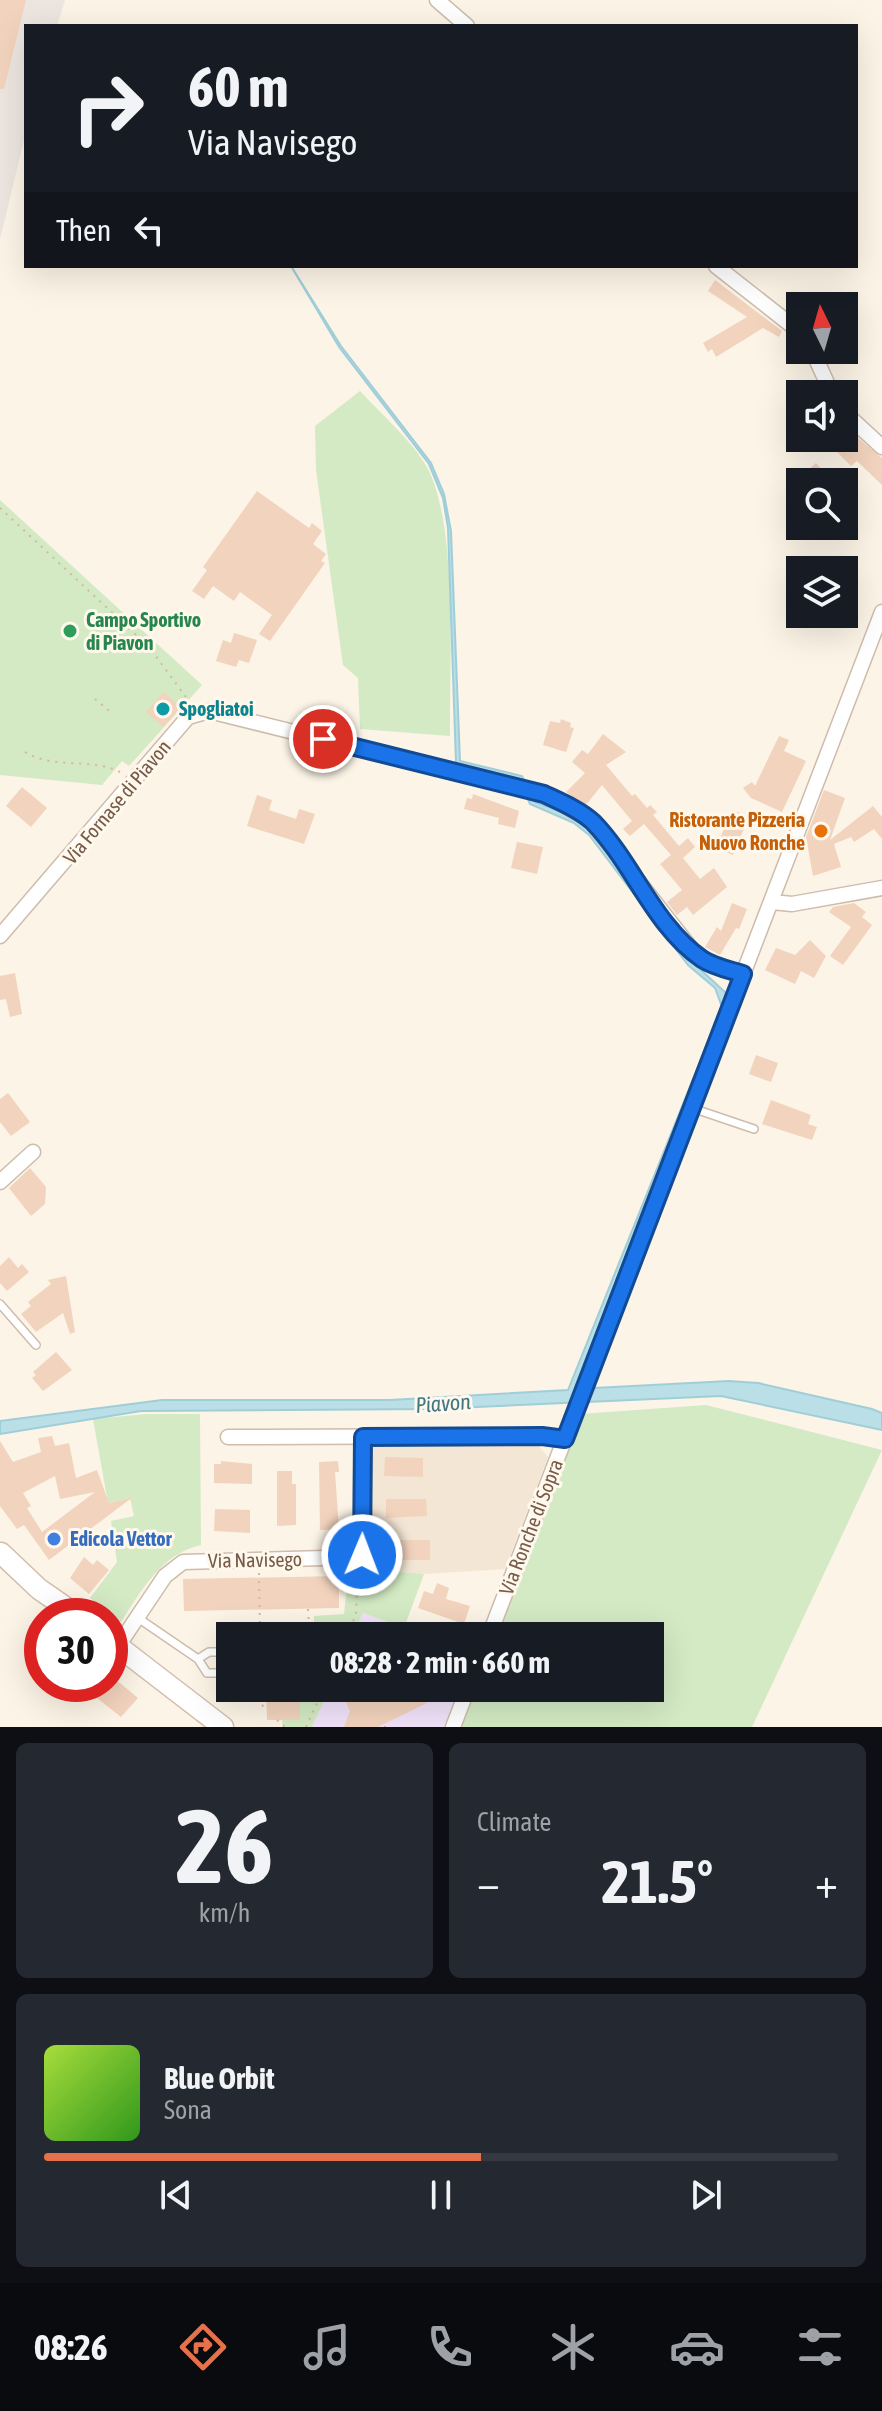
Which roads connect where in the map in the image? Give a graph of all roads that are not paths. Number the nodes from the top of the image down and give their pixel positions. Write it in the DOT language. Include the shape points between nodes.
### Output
graph roads {
  1 [pos="437,0"];
  2 [pos="465,24"];
  3 [pos="719,268"];
  4 [pos="786,321"];
  5 [pos="858,425"];
  6 [pos="882,447"];
  7 [pos="882,612"];
  8 [pos="882,888"];
  9 [pos="772,902"];
  10 [pos="0,936"];
  11 [pos="743,974"];
  12 [pos="692,1108"];
  13 [pos="754,1129"];
  14 [pos="33,1152"];
  15 [pos="0,1182"];
  16 [pos="0,1304"];
  17 [pos="36,1345"];
  18 [pos="228,1437"];
  19 [pos="363,1437"];
  20 [pos="565,1439"];
  21 [pos="0,1553"];
  22 [pos="0,1562"];
  23 [pos="0,1576"];
  24 [pos="39,1589"];
  25 [pos="52,1598"];
  26 [pos="138,1618"];
  27 [pos="494,1622"];
  28 [pos="128,1628"];
  29 [pos="216,1652"];
  30 [pos="128,1654"];
  31 [pos="198,1659"];
  32 [pos="216,1673"];
  33 [pos="463,1702"];
  34 [pos="223,1727"];
  35 [pos="453,1727"];
  1 -- 2 [label="street"];
  3 -- 4 [label="street"];
  5 -- 6 [label="street"];
  7 -- 9 [label="street, Via Ronche di Sopra"];
  8 -- 9 [label="street" via="792,904"];
  9 -- 11 [label="street, Via Ronche di Sopra"];
  10 -- 11 [label="street, Via Fornase di Piavon" via="193,713 209,711 544,794 591,821 693,951"];
  11 -- 12 [label="street, Via Ronche di Sopra"];
  12 -- 13 [label="lane"];
  12 -- 20 [label="street, Via Ronche di Sopra"];
  14 -- 15 [label="street"];
  16 -- 17 [label="lane"];
  18 -- 19 [label="street"];
  19 -- 20 [label="street"];
  19 -- 26 [label="street, Via Navisego" via="359,1557 183,1562 165,1576"];
  20 -- 27 [label="street, Via Ronche di Sopra"];
  21 -- 22 [label="main road"];
  21 -- 24 [label="main road"];
  23 -- 24 [label="main road"];
  24 -- 25 [label="main road"];
  26 -- 28 [label="street, Via Navisego"];
  26 -- 31 [label="lane"];
  29 -- 31 [label="lane"];
  30 -- 34 [label="main road"];
  31 -- 32 [label="lane" via="207,1673"];
  33 -- 35 [label="street"];
}
